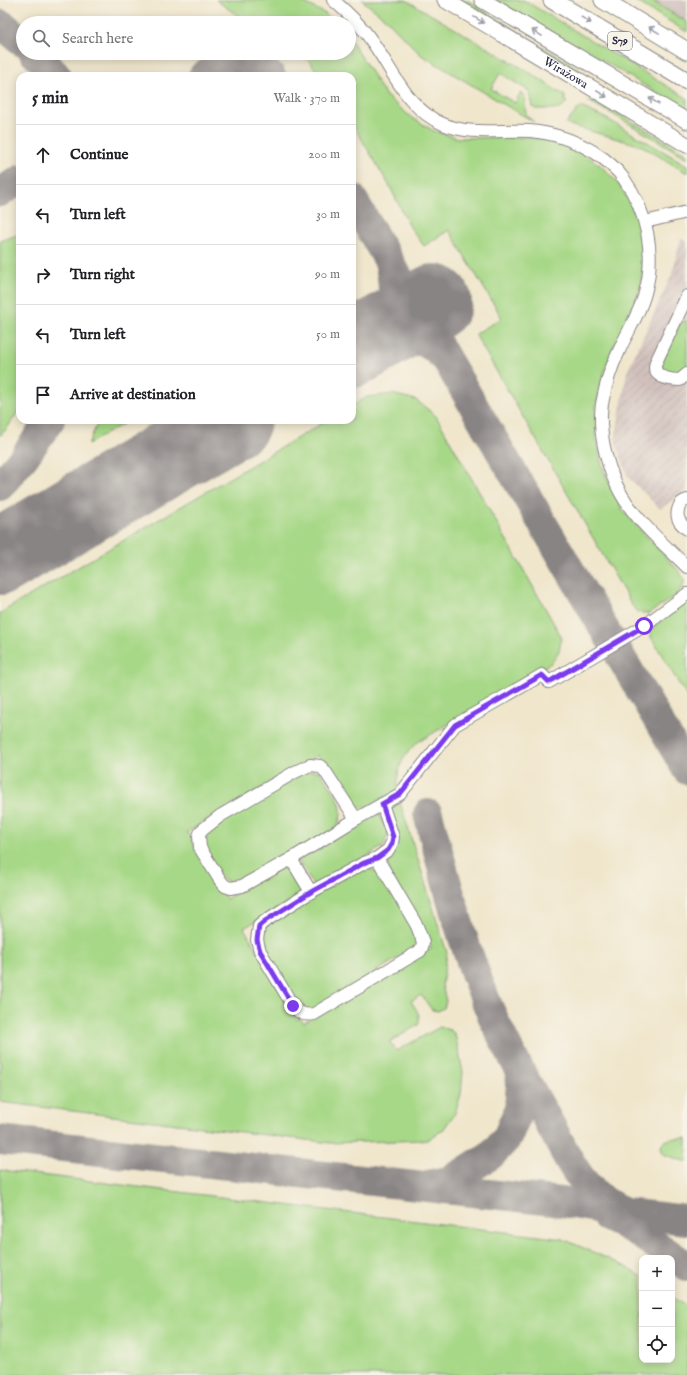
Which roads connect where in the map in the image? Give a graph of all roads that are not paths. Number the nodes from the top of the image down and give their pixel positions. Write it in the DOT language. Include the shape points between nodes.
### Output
graph roads {
  1 [pos="333,0"];
  2 [pos="445,0"];
  3 [pos="482,0"];
  4 [pos="552,0"];
  5 [pos="603,0"];
  6 [pos="351,16"];
  7 [pos="356,21"];
  8 [pos="687,51"];
  9 [pos="687,81"];
  10 [pos="687,121"];
  11 [pos="687,145"];
  12 [pos="687,212"];
  13 [pos="645,222"];
  14 [pos="687,296"];
  15 [pos="684,310"];
  16 [pos="687,374"];
  17 [pos="687,500"];
  18 [pos="687,529"];
  19 [pos="687,568"];
  20 [pos="687,594"];
  21 [pos="382,804"];
  22 [pos="356,819"];
  23 [pos="377,858"];
  24 [pos="291,860"];
  25 [pos="311,892"];
  1 -- 6 [label="lane"];
  2 -- 11 [label="main road, Wirażowa, one-way"];
  10 -- 3 [label="main road, Wirażowa, one-way"];
  4 -- 9 [label="highway, S79, one-way"];
  8 -- 5 [label="highway, S79, one-way"];
  7 -- 13 [label="lane" via="410,99 424,113 442,124 461,130 530,131 557,135 580,144 604,159 624,179 639,205"];
  12 -- 13 [label="lane"];
  13 -- 19 [label="lane" via="650,266 645,294 610,375 602,406 602,438 617,487 629,506"];
  14 -- 15 [label="lane"];
  15 -- 16 [label="lane" via="655,367 664,378 680,380"];
  17 -- 18 [label="lane" via="683,501 678,512 680,522"];
  20 -- 21 [label="lane" via="644,626 549,682 542,675 455,725 400,794"];
  21 -- 22 [label="lane"];
  21 -- 23 [label="lane" via="393,837 388,850"];
  22 -- 24 [label="lane"];
  22 -- 24 [label="lane" via="325,771 320,766 310,765 220,816 204,828 199,836 200,848 220,880 231,888 242,886"];
  23 -- 25 [label="lane"];
  23 -- 25 [label="lane" via="417,926 423,938 422,947 420,951 380,976 308,1015 298,1012 293,1006 260,951 257,940 259,926"];
  24 -- 25 [label="lane"];
}
